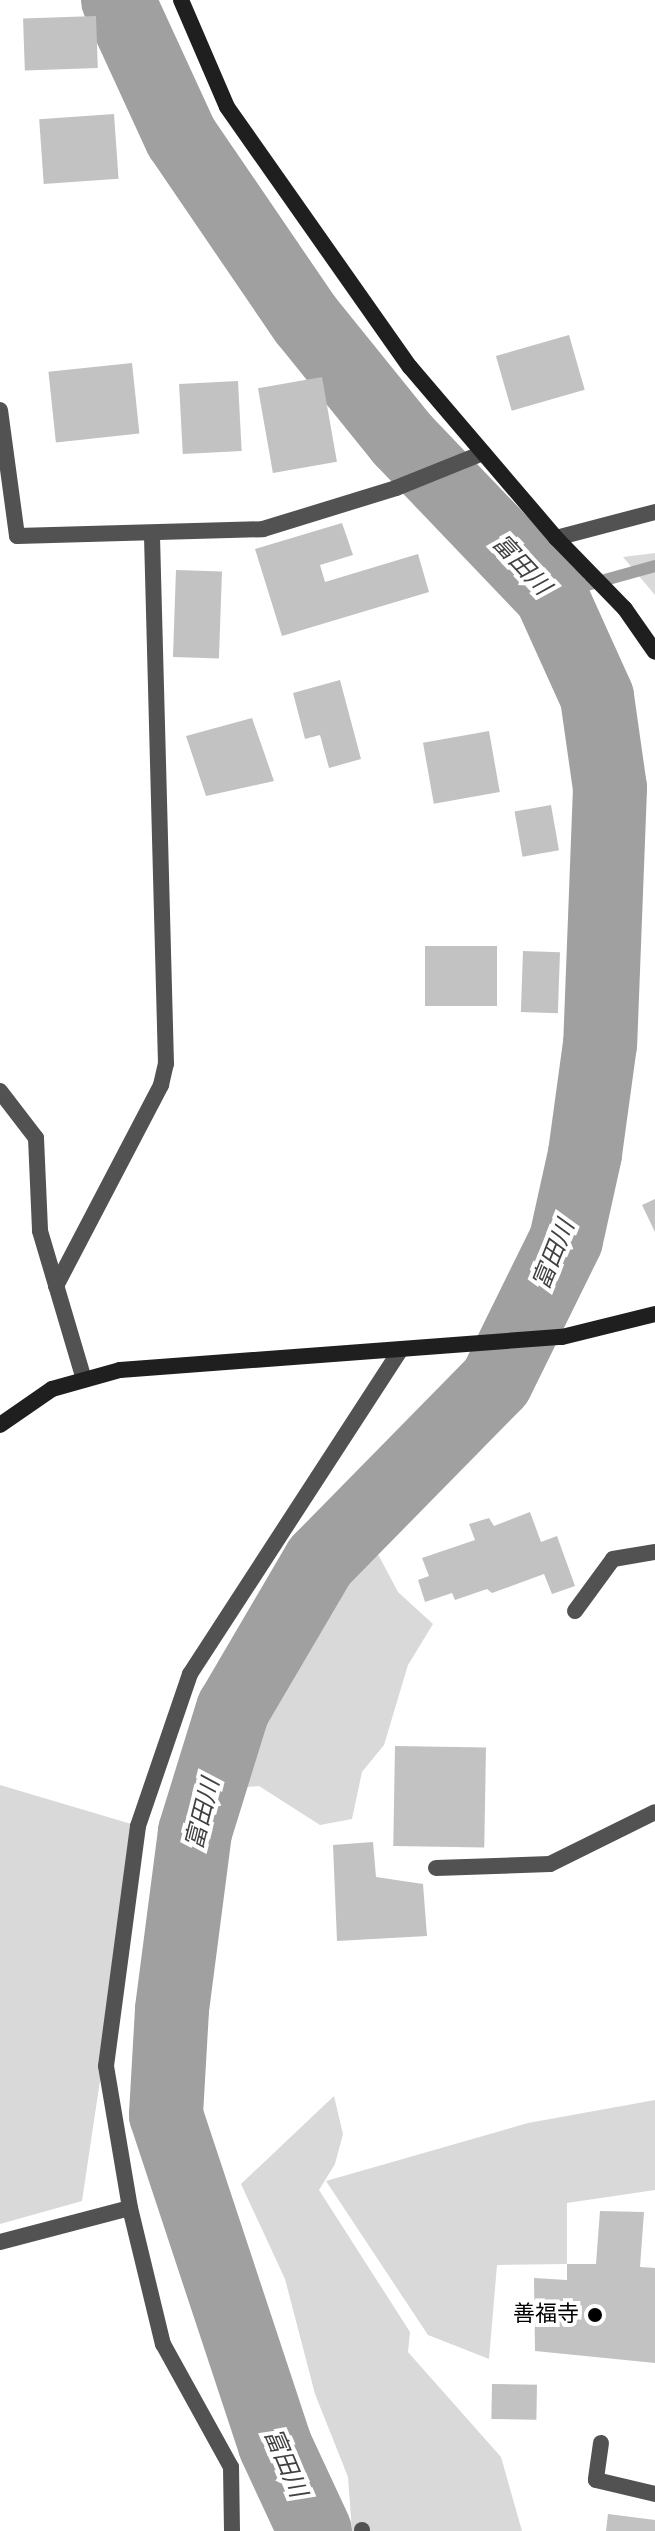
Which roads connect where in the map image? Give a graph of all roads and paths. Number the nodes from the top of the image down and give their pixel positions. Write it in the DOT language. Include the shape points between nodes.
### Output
graph roads {
  1 [pos="181,0"];
  2 [pos="0,410"];
  3 [pos="483,453"];
  4 [pos="655,512"];
  5 [pos="152,536"];
  6 [pos="556,538"];
  7 [pos="655,652"];
  8 [pos="0,1091"];
  9 [pos="56,1286"];
  10 [pos="655,1314"];
  11 [pos="400,1351"];
  12 [pos="84,1380"];
  13 [pos="0,1425"];
  14 [pos="655,1552"];
  15 [pos="575,1611"];
  16 [pos="655,1812"];
  17 [pos="436,1868"];
  18 [pos="130,2208"];
  19 [pos="0,2242"];
  20 [pos="601,2443"];
  21 [pos="655,2494"];
  22 [pos="232,2531"];
  1 -- 3 [label="street" via="227,107 410,367"];
  2 -- 5 [label="street" via="17,536"];
  3 -- 5 [label="street" via="396,488 263,529"];
  3 -- 6 [label="street"];
  4 -- 6 [label="street"];
  5 -- 9 [label="street" via="166,1064 161,1085"];
  6 -- 7 [label="street" via="625,609"];
  8 -- 9 [label="street" via="36,1138 40,1231"];
  9 -- 12 [label="street"];
  10 -- 11 [label="street" via="562,1337"];
  11 -- 12 [label="street" via="120,1370"];
  11 -- 18 [label="street" via="190,1674 138,1826 106,2066"];
  12 -- 13 [label="street" via="52,1389"];
  14 -- 15 [label="street" via="613,1559"];
  16 -- 17 [label="street" via="550,1864"];
  18 -- 19 [label="street"];
  18 -- 22 [label="street" via="163,2344 231,2467"];
  20 -- 21 [label="street" via="596,2480"];
}
